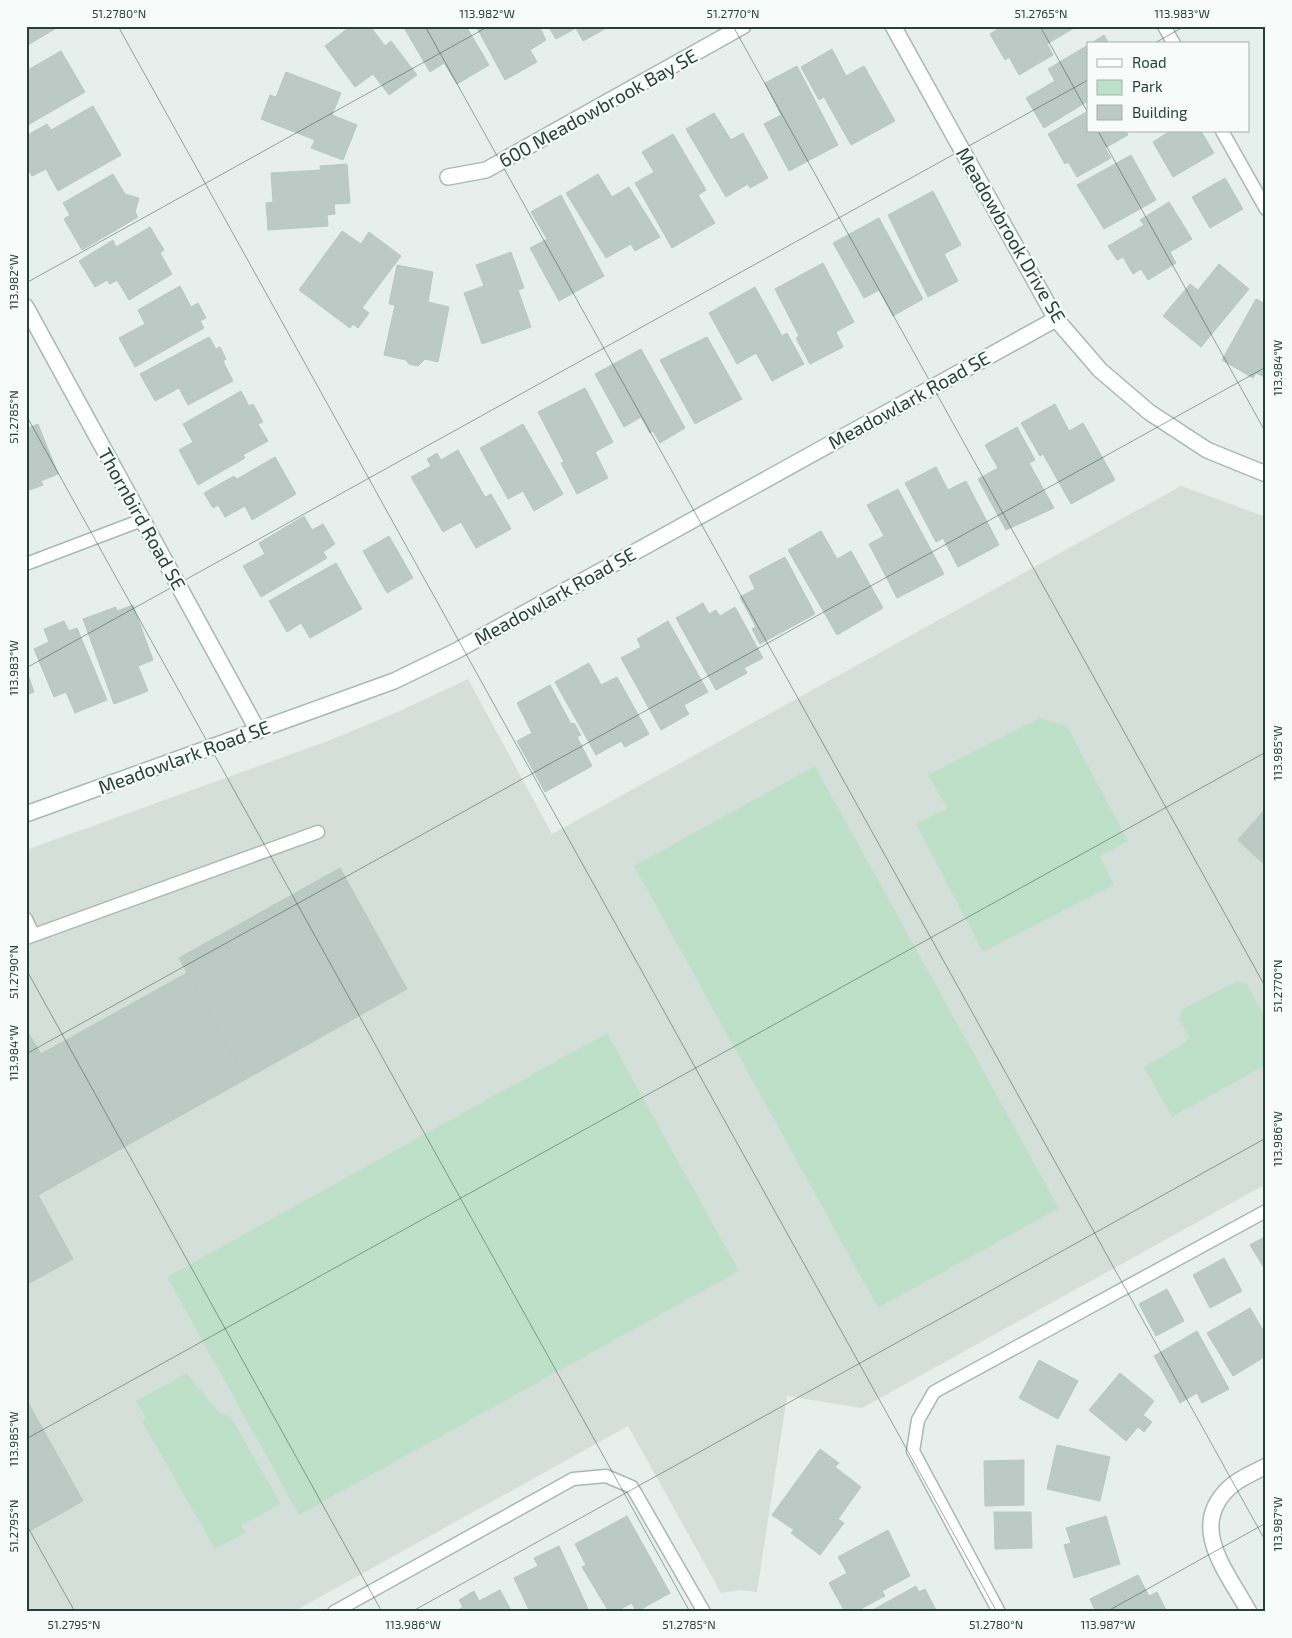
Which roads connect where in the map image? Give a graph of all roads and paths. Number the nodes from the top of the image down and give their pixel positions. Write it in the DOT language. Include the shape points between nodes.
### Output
graph roads {
  1 [pos="743,26"];
  2 [pos="893,26"];
  3 [pos="1164,26"];
  4 [pos="1173,42"];
  5 [pos="1223,132"];
  6 [pos="448,177"];
  7 [pos="1266,210"];
  8 [pos="26,307"];
  9 [pos="1056,319"];
  10 [pos="32,329"];
  11 [pos="1266,474"];
  12 [pos="142,520"];
  13 [pos="26,564"];
  14 [pos="258,731"];
  15 [pos="26,814"];
  16 [pos="318,832"];
  17 [pos="26,918"];
  18 [pos="29,936"];
  19 [pos="1266,1211"];
  20 [pos="1266,1466"];
  21 [pos="334,1612"];
  22 [pos="704,1612"];
  23 [pos="999,1612"];
  24 [pos="1249,1612"];
  1 -- 6 [label="street, 600 Meadowbrook Bay SE" via="486,170"];
  2 -- 9 [label="street, Meadowbrook Drive SE"];
  3 -- 4 [label="lane"];
  5 -- 7 [label="lane"];
  8 -- 10 [label="street, Thornbird Road SE"];
  9 -- 11 [label="street, Meadowbrook Drive SE" via="1100,370 1149,412 1207,450"];
  9 -- 14 [label="street, Meadowlark Road SE" via="456,651 394,681"];
  10 -- 12 [label="street, Thornbird Road SE"];
  12 -- 13 [label="lane"];
  12 -- 14 [label="street, Thornbird Road SE"];
  14 -- 15 [label="street, Meadowlark Road SE"];
  16 -- 18 [label="lane"];
  17 -- 18 [label="lane"];
  19 -- 23 [label="lane" via="934,1392 918,1420 913,1451"];
  20 -- 24 [label="street" via="1230,1486 1217,1500 1211,1513 1212,1544"];
  21 -- 22 [label="lane" via="573,1479 606,1476 632,1487"];
}
